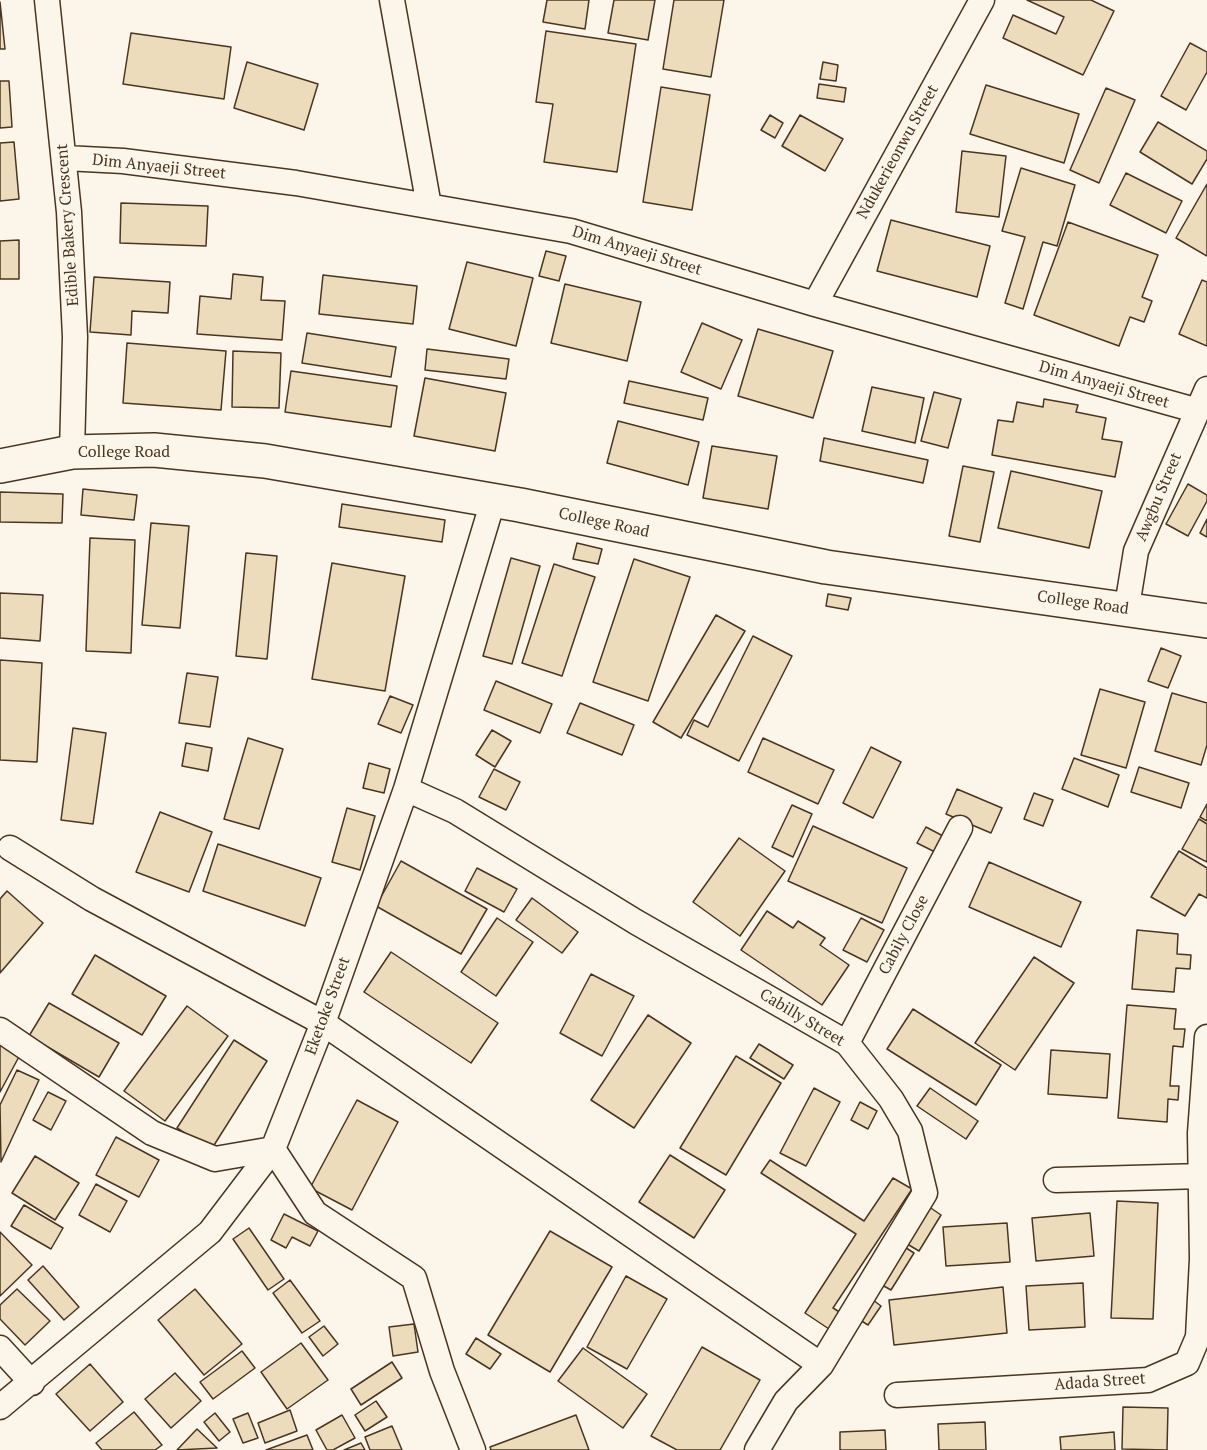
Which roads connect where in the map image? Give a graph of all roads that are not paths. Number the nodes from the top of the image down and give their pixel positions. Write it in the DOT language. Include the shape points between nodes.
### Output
graph roads {
  1 [pos="47,0"];
  2 [pos="392,0"];
  3 [pos="982,0"];
  4 [pos="65,158"];
  5 [pos="429,206"];
  6 [pos="815,304"];
  7 [pos="1207,389"];
  8 [pos="1195,410"];
  9 [pos="72,452"];
  10 [pos="0,466"];
  11 [pos="493,501"];
  12 [pos="1131,610"];
  13 [pos="1207,621"];
  14 [pos="406,789"];
  15 [pos="960,828"];
  16 [pos="10,848"];
  17 [pos="323,1023"];
  18 [pos="0,1030"];
  19 [pos="1207,1037"];
  20 [pos="847,1043"];
  21 [pos="273,1149"];
  22 [pos="1203,1176"];
  23 [pos="1056,1180"];
  24 [pos="0,1348"];
  25 [pos="821,1365"];
  26 [pos="32,1383"];
  27 [pos="897,1395"];
  28 [pos="0,1407"];
  29 [pos="473,1450"];
  30 [pos="758,1450"];
  1 -- 4 [label="street, Edible Bakery Crescent"];
  2 -- 5 [label="street"];
  3 -- 6 [label="street, Ndukerieonwu Street"];
  4 -- 5 [label="street, Dim Anyaeji Street" via="123,161 296,183"];
  4 -- 9 [label="street, Edible Bakery Crescent" via="75,337"];
  5 -- 6 [label="street, Dim Anyaeji Street" via="570,231"];
  6 -- 8 [label="street, Dim Anyaeji Street"];
  7 -- 8 [label="street, Awgbu Street"];
  8 -- 12 [label="street, Awgbu Street" via="1136,551 1129,594"];
  9 -- 10 [label="main road, College Road"];
  9 -- 11 [label="main road, College Road" via="154,450 264,461"];
  11 -- 12 [label="main road, College Road" via="826,567"];
  11 -- 14 [label="street, Eketoke Street"];
  12 -- 13 [label="main road, College Road"];
  14 -- 17 [label="street, Eketoke Street"];
  14 -- 20 [label="street, Cabilly Street" via="455,812"];
  15 -- 20 [label="street, Cabily Close"];
  16 -- 17 [label="street" via="92,899"];
  17 -- 21 [label="street, Eketoke Street"];
  17 -- 25 [label="street"];
  18 -- 21 [label="street" via="152,1133 215,1159"];
  19 -- 22 [label="street, Adada Street" via="1200,1133"];
  20 -- 25 [label="street, Cabilly Street" via="891,1099 910,1131 925,1193"];
  21 -- 26 [label="street, Eketoke Street" via="210,1232"];
  21 -- 29 [label="street" via="315,1213 414,1278 442,1371"];
  22 -- 23 [label="street"];
  22 -- 27 [label="street, Adada Street" via="1198,1338 1187,1363 1148,1380"];
  24 -- 26 [label="street"];
  25 -- 30 [label="street, Cabilly Street" via="786,1401"];
  26 -- 28 [label="street, Eketoke Street"];
}
